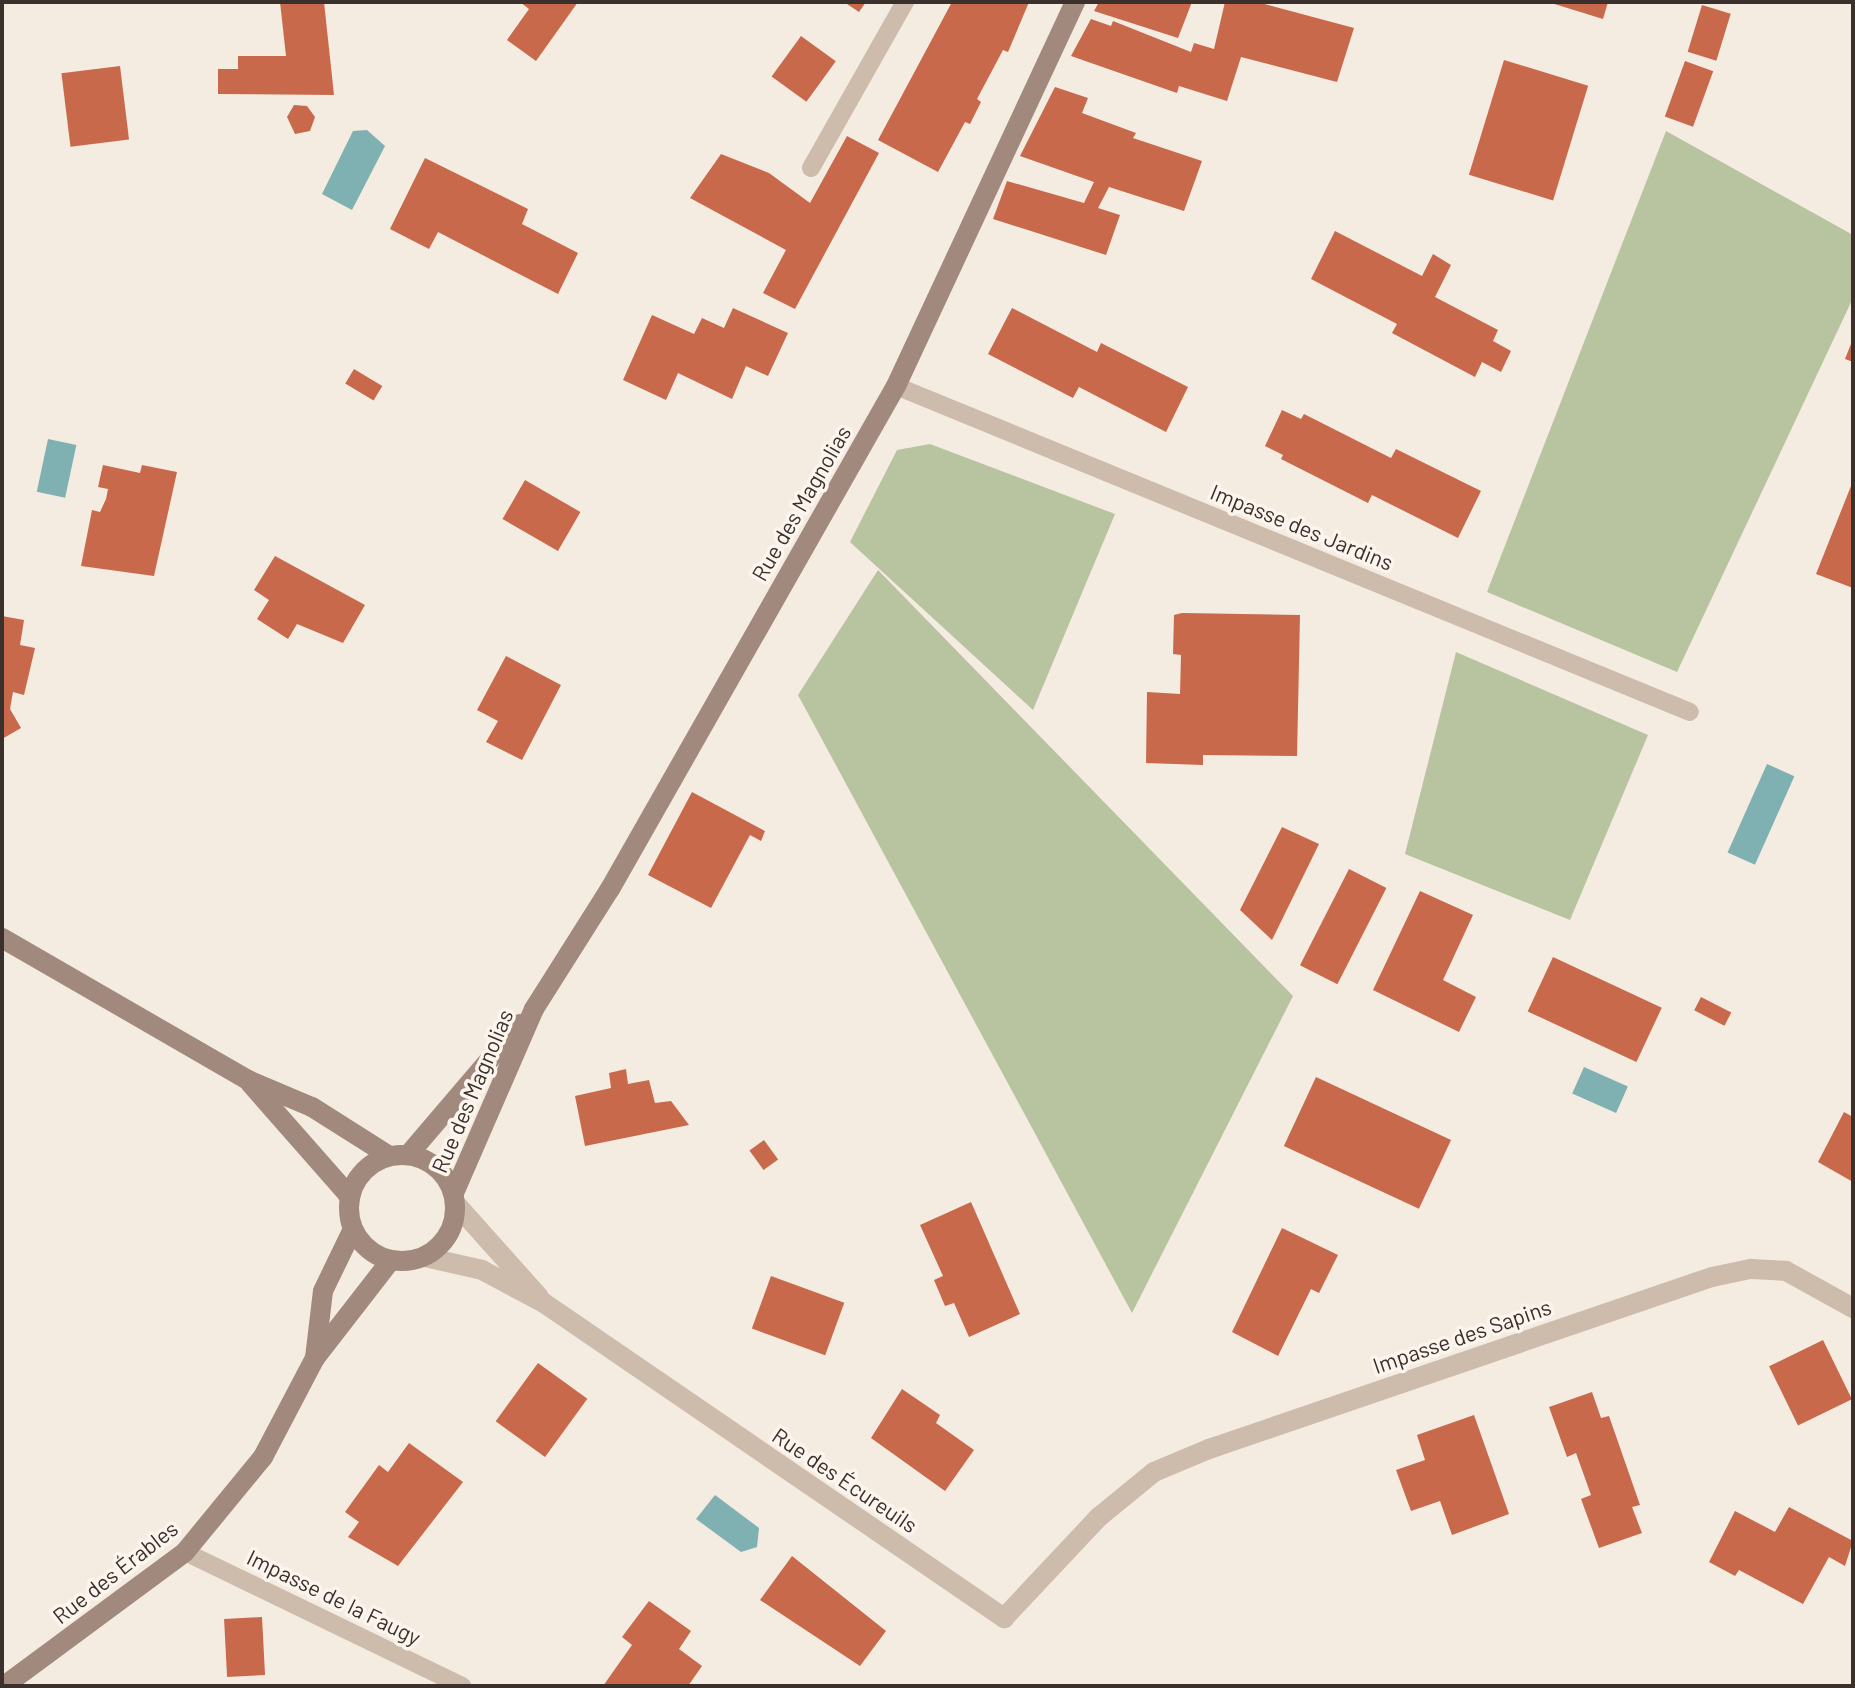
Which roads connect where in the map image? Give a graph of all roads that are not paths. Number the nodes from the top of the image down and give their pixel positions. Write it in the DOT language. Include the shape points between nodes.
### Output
graph roads {
  1 [pos="905,2"];
  2 [pos="1075,2"];
  3 [pos="811,168"];
  4 [pos="896,386"];
  5 [pos="1690,712"];
  6 [pos="2,938"];
  7 [pos="534,1009"];
  8 [pos="248,1080"];
  9 [pos="409,1154"];
  10 [pos="388,1155"];
  11 [pos="350,1197"];
  12 [pos="455,1198"];
  13 [pos="353,1229"];
  14 [pos="425,1257"];
  15 [pos="391,1260"];
  16 [pos="544,1303"];
  17 [pos="1853,1308"];
  18 [pos="315,1358"];
  19 [pos="1099,1517"];
  20 [pos="185,1552"];
  21 [pos="4,1686"];
  22 [pos="462,1686"];
  1 -- 3 [label="lane"];
  2 -- 4 [label="street, Rue des Magnolias"];
  4 -- 5 [label="lane, Impasse des Jardins"];
  4 -- 7 [label="street, Rue des Magnolias" via="610,889"];
  6 -- 8 [label="street"];
  7 -- 9 [label="street, Rue des Magnolias"];
  7 -- 12 [label="street, Rue des Magnolias"];
  8 -- 10 [label="street" via="312,1107"];
  8 -- 11 [label="street"];
  9 -- 10 [label="street"];
  9 -- 12 [label="street" via="429,1160"];
  10 -- 11 [label="street" via="369,1165"];
  11 -- 13 [label="street"];
  12 -- 14 [label="street" via="449,1234"];
  12 -- 16 [label="street, Rue des Écureuils"];
  13 -- 15 [label="street" via="369,1249"];
  13 -- 18 [label="street, Rue des Érables" via="323,1291"];
  14 -- 15 [label="street"];
  14 -- 16 [label="street, Rue des Écureuils" via="482,1270"];
  15 -- 18 [label="street, Rue des Érables"];
  16 -- 19 [label="street, Rue des Écureuils" via="1004,1618"];
  17 -- 19 [label="street, Impasse des Sapins" via="1786,1271 1751,1269 1712,1277 1209,1449 1154,1472"];
  18 -- 20 [label="street, Rue des Érables" via="263,1457"];
  20 -- 21 [label="street, Rue des Érables"];
  20 -- 22 [label="lane, Impasse de la Faugy"];
}
